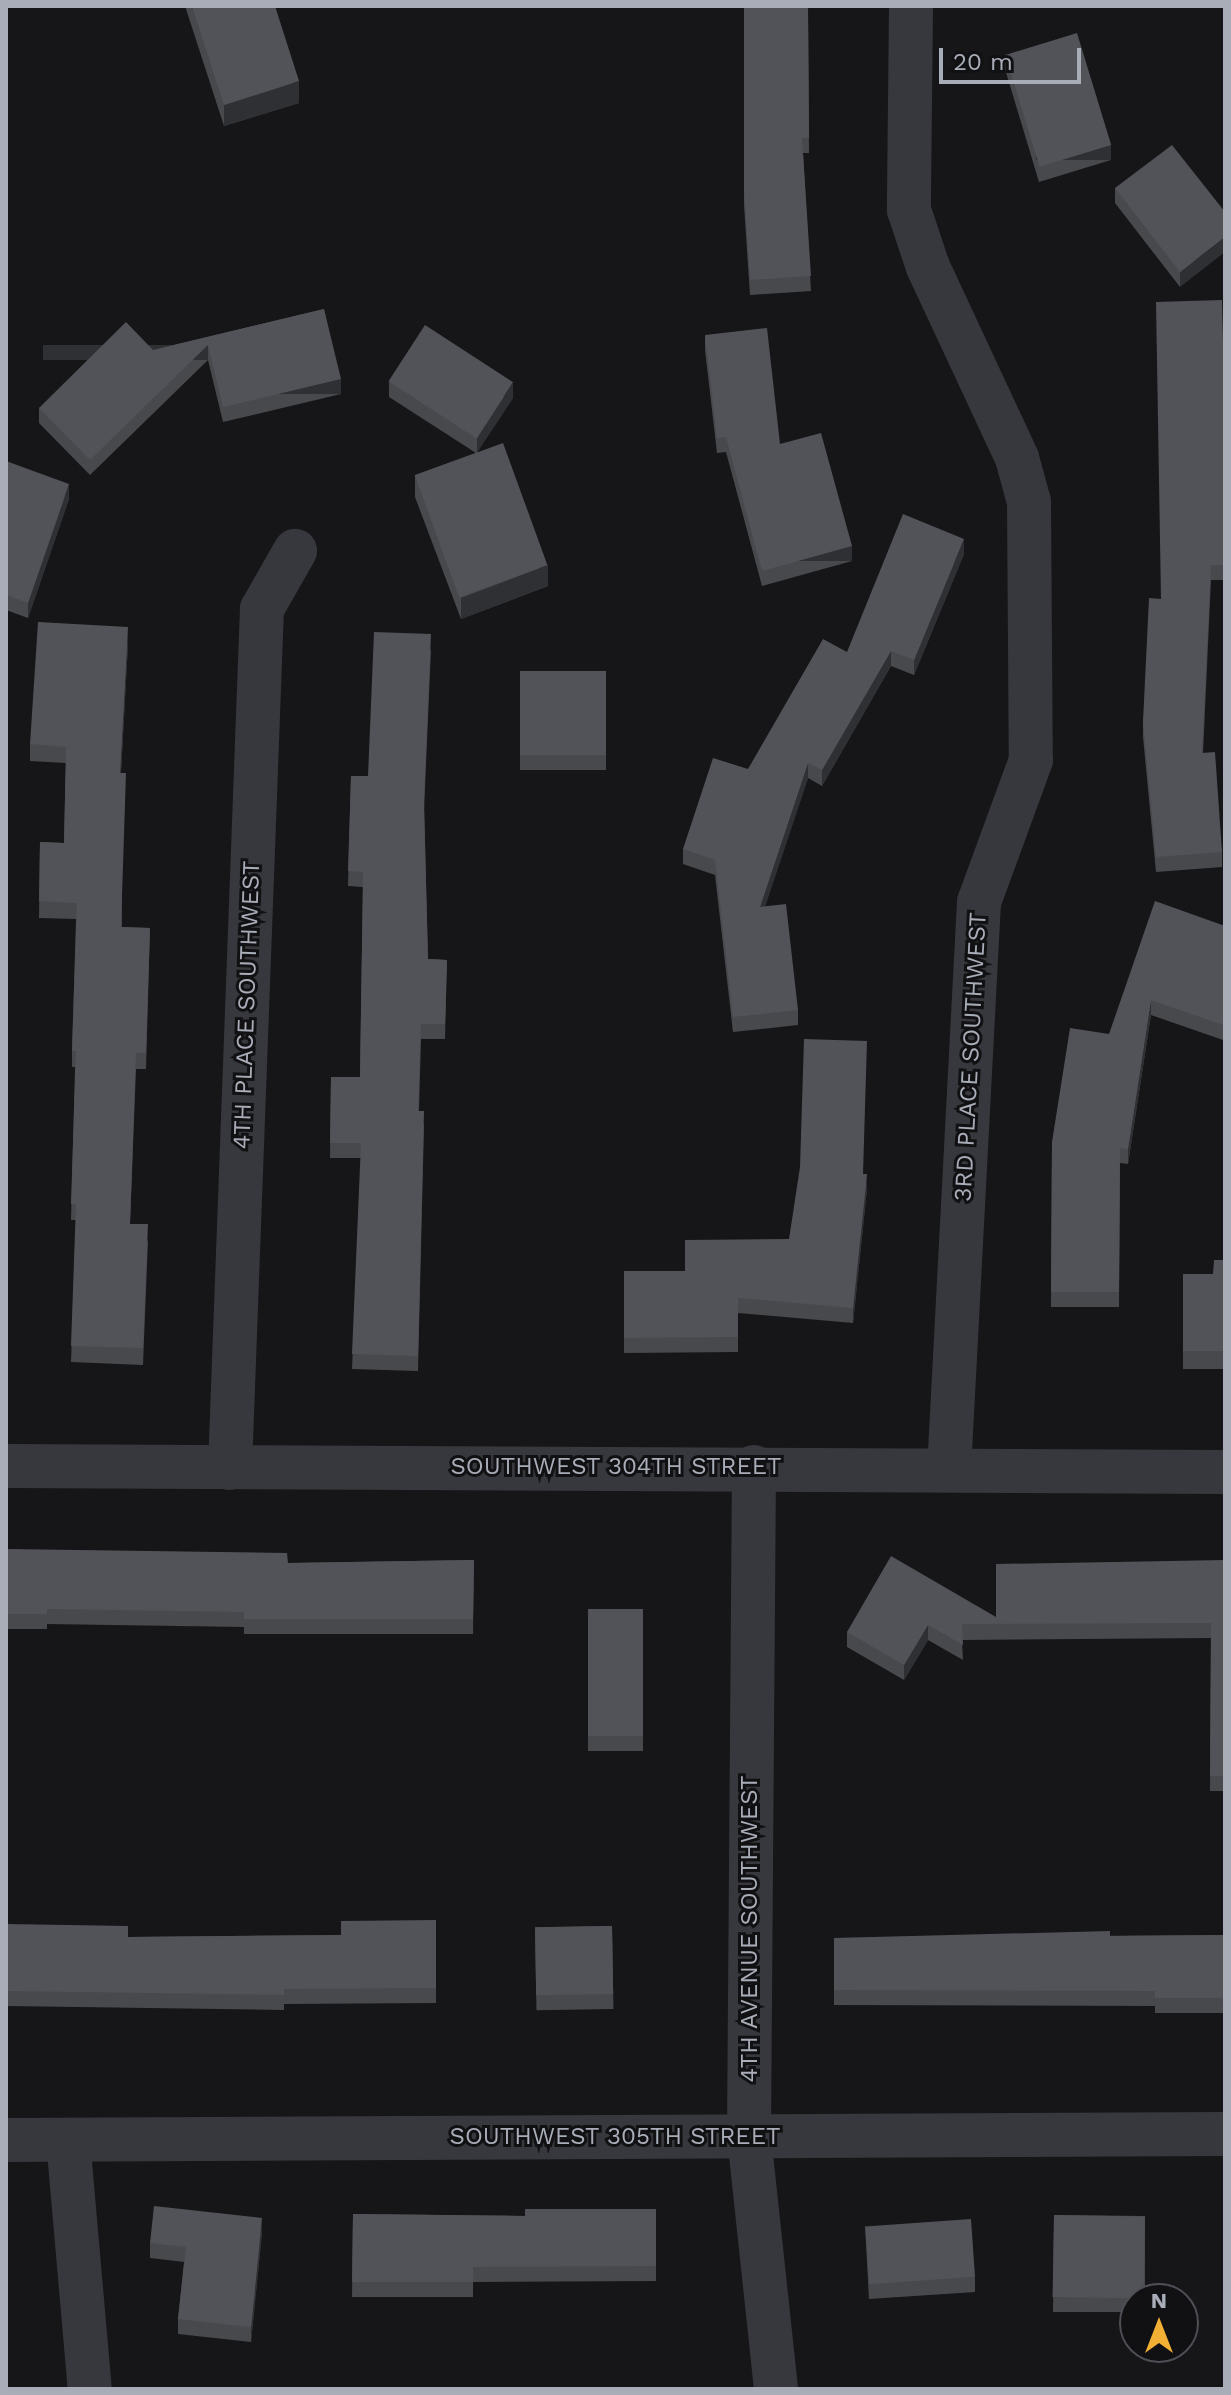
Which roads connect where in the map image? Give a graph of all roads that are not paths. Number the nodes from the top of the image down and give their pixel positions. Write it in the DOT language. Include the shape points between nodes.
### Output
graph roads {
  1 [pos="911,6"];
  2 [pos="295,551"];
  3 [pos="6,1466"];
  4 [pos="754,1467"];
  5 [pos="230,1468"];
  6 [pos="949,1470"];
  7 [pos="1225,1472"];
  8 [pos="1225,2134"];
  9 [pos="749,2136"];
  10 [pos="6,2140"];
  11 [pos="68,2140"];
  12 [pos="90,2389"];
  13 [pos="776,2389"];
  1 -- 6 [label="street, 3RD PLACE SOUTHWEST" via="909,210 928,267 1017,458 1029,502 1031,760 979,902"];
  2 -- 5 [label="street, 4TH PLACE SOUTHWEST" via="262,609"];
  3 -- 5 [label="street, SOUTHWEST 304TH STREET"];
  4 -- 5 [label="street, SOUTHWEST 304TH STREET"];
  4 -- 6 [label="street, SOUTHWEST 304TH STREET"];
  4 -- 9 [label="street, 4TH AVENUE SOUTHWEST"];
  6 -- 7 [label="street, SOUTHWEST 304TH STREET"];
  8 -- 9 [label="street, SOUTHWEST 305TH STREET"];
  9 -- 11 [label="street, SOUTHWEST 305TH STREET"];
  9 -- 13 [label="street, 4TH AVENUE SOUTHWEST"];
  10 -- 11 [label="street, SOUTHWEST 305TH STREET"];
  11 -- 12 [label="street"];
}
